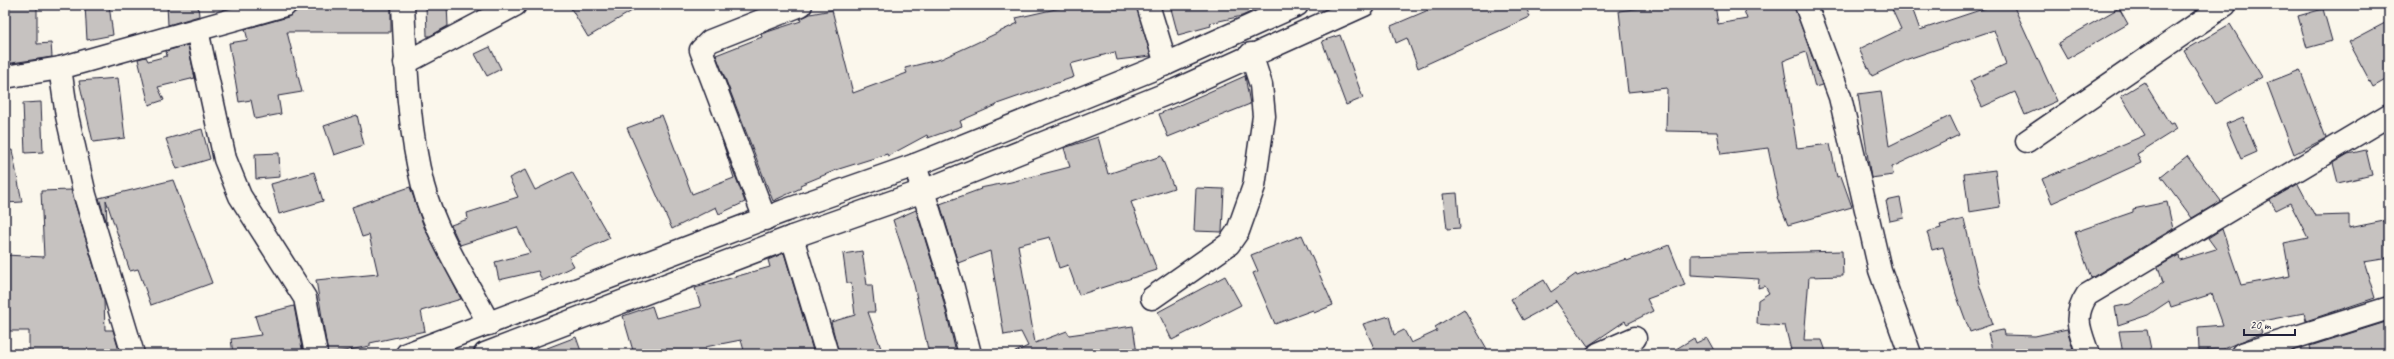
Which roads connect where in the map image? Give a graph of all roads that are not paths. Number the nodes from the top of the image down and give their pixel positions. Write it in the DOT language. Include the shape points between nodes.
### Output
graph roads {
  1 [pos="285,5"];
  2 [pos="403,5"];
  3 [pos="515,5"];
  4 [pos="801,5"];
  5 [pos="1148,5"];
  6 [pos="1296,5"];
  7 [pos="1364,5"];
  8 [pos="1806,5"];
  9 [pos="2214,8"];
  10 [pos="197,30"];
  11 [pos="1251,54"];
  12 [pos="405,63"];
  13 [pos="1166,64"];
  14 [pos="60,68"];
  15 [pos="5,77"];
  16 [pos="2389,115"];
  17 [pos="2027,141"];
  18 [pos="915,165"];
  19 [pos="923,191"];
  20 [pos="765,218"];
  21 [pos="792,237"];
  22 [pos="1152,298"];
  23 [pos="2389,308"];
  24 [pos="489,324"];
  25 [pos="1635,338"];
  26 [pos="133,354"];
  27 [pos="316,354"];
  28 [pos="407,354"];
  29 [pos="485,354"];
  30 [pos="827,354"];
  31 [pos="970,354"];
  32 [pos="1598,354"];
  33 [pos="1910,354"];
  34 [pos="2088,354"];
  35 [pos="2242,354"];
  1 -- 10 [label="street"];
  2 -- 12 [label="street"];
  3 -- 12 [label="street"];
  4 -- 20 [label="street" via="710,41 701,50"];
  5 -- 13 [label="street"];
  6 -- 13 [label="street"];
  7 -- 11 [label="street"];
  8 -- 33 [label="street" via="1840,97 1880,270"];
  9 -- 17 [label="street"];
  10 -- 14 [label="street"];
  10 -- 27 [label="street" via="225,159 240,196 305,298"];
  11 -- 19 [label="street" via="1176,90"];
  11 -- 22 [label="street" via="1261,85 1264,116 1254,186 1238,231 1228,244"];
  12 -- 24 [label="street" via="423,187 440,231"];
  13 -- 18 [label="street"];
  14 -- 15 [label="street"];
  14 -- 26 [label="street" via="67,116 85,195"];
  16 -- 34 [label="street" via="2088,296 2079,308 2079,325"];
  18 -- 19 [label="street"];
  18 -- 20 [label="street"];
  19 -- 21 [label="street"];
  19 -- 31 [label="street"];
  20 -- 24 [label="street"];
  21 -- 29 [label="street"];
  21 -- 30 [label="street"];
  23 -- 35 [label="street"];
  24 -- 28 [label="street"];
  25 -- 32 [label="street"];
}
